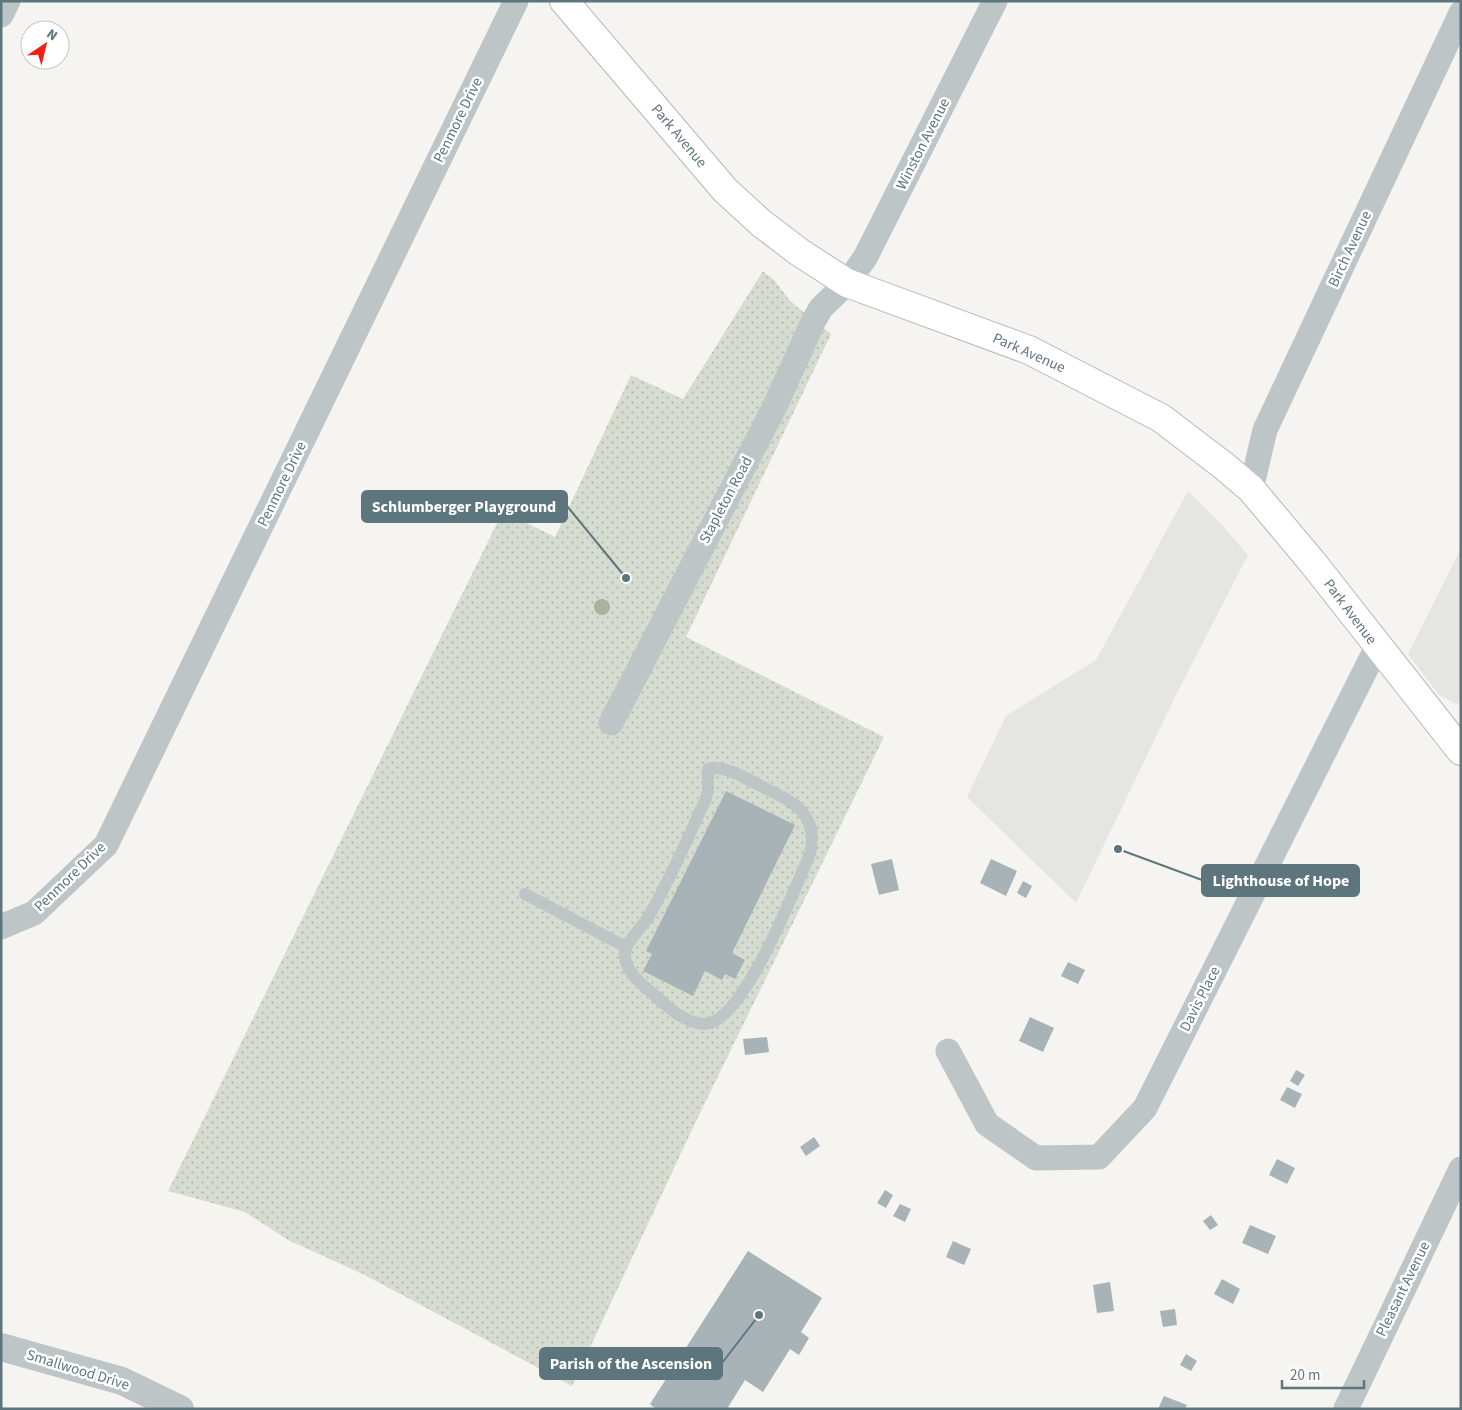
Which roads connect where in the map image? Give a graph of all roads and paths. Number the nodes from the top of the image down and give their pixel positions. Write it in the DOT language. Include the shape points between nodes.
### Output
graph roads {
  1 [pos="8,1"];
  2 [pos="516,1"];
  3 [pos="564,1"];
  4 [pos="995,1"];
  5 [pos="1461,13"];
  6 [pos="1,15"];
  7 [pos="847,283"];
  8 [pos="1251,489"];
  9 [pos="1377,647"];
  10 [pos="611,723"];
  11 [pos="1461,751"];
  12 [pos="525,894"];
  13 [pos="1,928"];
  14 [pos="626,947"];
  15 [pos="948,1051"];
  16 [pos="1461,1169"];
  17 [pos="1,1347"];
  18 [pos="180,1409"];
  19 [pos="1346,1409"];
  1 -- 6 [label="street"];
  2 -- 13 [label="street, Penmore Drive" via="106,845 34,913"];
  3 -- 7 [label="main road, Park Avenue" via="724,190 798,252"];
  4 -- 7 [label="street, Winston Avenue" via="870,250"];
  5 -- 8 [label="street, Birch Avenue" via="1265,430"];
  7 -- 8 [label="main road, Park Avenue" via="1029,350 1161,418 1195,441"];
  7 -- 10 [label="street, Stapleton Road" via="821,308 813,322 775,406"];
  8 -- 9 [label="main road, Park Avenue"];
  9 -- 11 [label="main road, Park Avenue"];
  9 -- 15 [label="street, Davis Place" via="1145,1108 1099,1157 1036,1158 987,1124"];
  12 -- 14 [label="lane"];
  14 -- 14 [label="lane" via="632,976 673,1010 695,1023 717,1022 747,987 810,854 812,830 800,809 731,770 708,769 705,801 656,904"];
  16 -- 19 [label="street, Pleasant Avenue"];
  17 -- 18 [label="street, Smallwood Drive" via="122,1381"];
}
